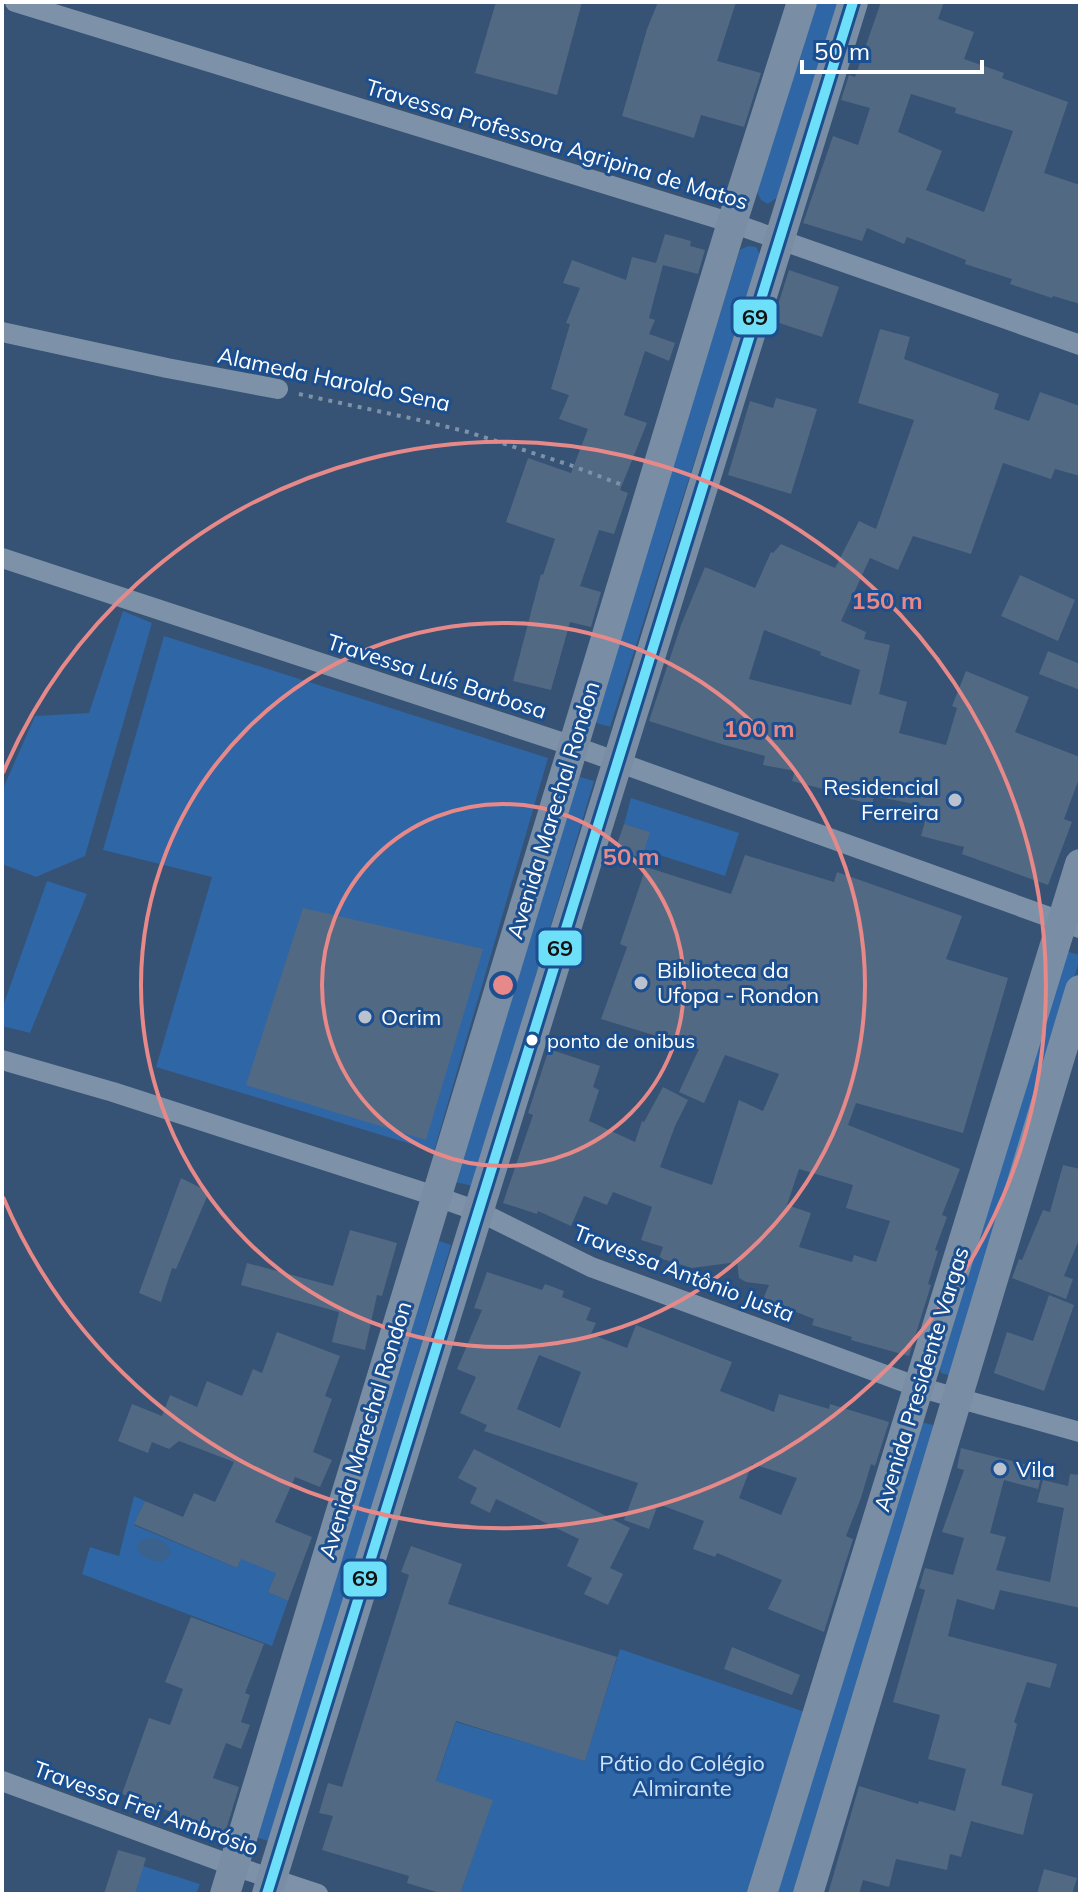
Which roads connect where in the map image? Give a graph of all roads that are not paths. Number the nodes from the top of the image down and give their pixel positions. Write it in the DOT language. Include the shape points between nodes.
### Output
graph roads {
  1 [pos="15,2"];
  2 [pos="802,2"];
  3 [pos="853,2"];
  4 [pos="732,223"];
  5 [pos="779,239"];
  6 [pos="2,332"];
  7 [pos="1080,345"];
  8 [pos="278,389"];
  9 [pos="2,558"];
  10 [pos="573,746"];
  11 [pos="617,761"];
  12 [pos="1080,864"];
  13 [pos="1071,925"];
  14 [pos="1080,990"];
  15 [pos="2,1060"];
  16 [pos="435,1196"];
  17 [pos="480,1212"];
  18 [pos="918,1387"];
  19 [pos="957,1399"];
  20 [pos="1080,1432"];
  21 [pos="2,1781"];
  22 [pos="230,1880"];
  23 [pos="270,1887"];
  24 [pos="318,1894"];
  25 [pos="762,1894"];
  26 [pos="808,1894"];
  1 -- 4 [label="street, Travessa Professora Agripina de Matos"];
  2 -- 4 [label="street, Avenida Marechal Rondon"];
  3 -- 5 [label="street, Avenida Marechal Rondon"];
  4 -- 5 [label="street, Travessa Professora Agripina de Matos"];
  4 -- 10 [label="street, Avenida Marechal Rondon"];
  5 -- 7 [label="street, Travessa Professora Agripina de Matos"];
  5 -- 11 [label="street, Avenida Marechal Rondon"];
  6 -- 8 [label="street, Alameda Haroldo Sena"];
  9 -- 10 [label="street, Travessa Luís Barbosa"];
  10 -- 11 [label="street, Travessa Luís Barbosa"];
  10 -- 16 [label="street, Avenida Marechal Rondon"];
  11 -- 13 [label="street, Travessa Luís Barbosa"];
  11 -- 17 [label="street, Avenida Marechal Rondon"];
  12 -- 13 [label="street, Avenida Presidente Vargas"];
  13 -- 18 [label="street, Avenida Presidente Vargas"];
  14 -- 19 [label="street, Avenida Presidente Vargas"];
  15 -- 16 [label="street, Travessa Antônio Justa"];
  16 -- 17 [label="street, Travessa Antônio Justa"];
  16 -- 22 [label="street, Avenida Marechal Rondon"];
  17 -- 18 [label="street, Travessa Antônio Justa" via="591,1267"];
  17 -- 23 [label="street, Avenida Marechal Rondon"];
  18 -- 19 [label="street, Travessa Antônio Justa"];
  18 -- 25 [label="street, Avenida Presidente Vargas"];
  19 -- 20 [label="street, Travessa Antônio Justa"];
  19 -- 26 [label="street, Avenida Presidente Vargas"];
  21 -- 22 [label="street, Travessa Frei Ambrósio"];
  22 -- 23 [label="street, Travessa Frei Ambrósio"];
  23 -- 24 [label="street, Travessa Frei Ambrósio"];
}
